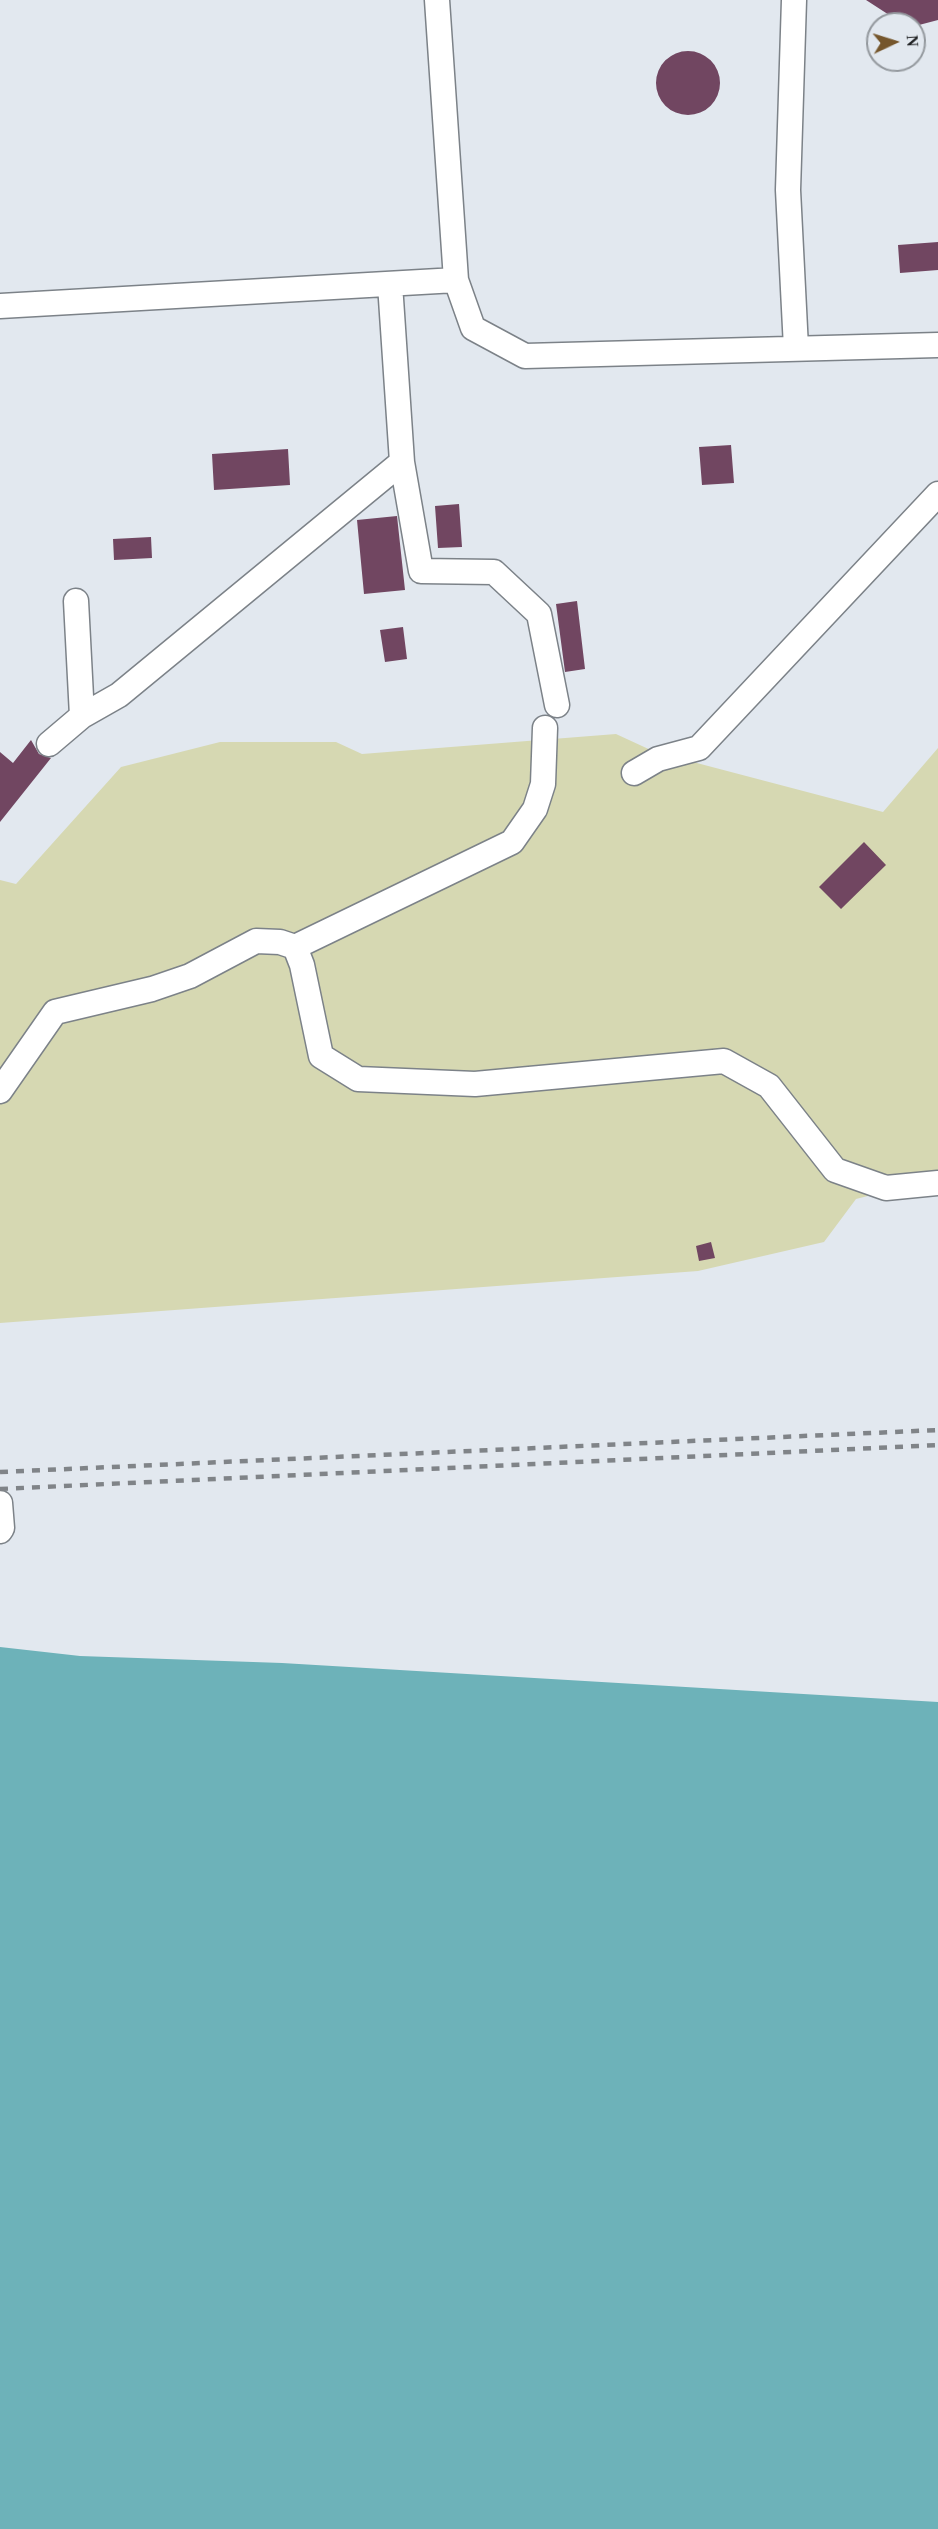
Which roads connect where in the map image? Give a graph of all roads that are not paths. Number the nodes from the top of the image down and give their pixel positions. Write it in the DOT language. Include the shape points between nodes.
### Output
graph roads {
  1 [pos="437,0"];
  2 [pos="794,0"];
  3 [pos="456,280"];
  4 [pos="390,284"];
  5 [pos="0,306"];
  6 [pos="938,345"];
  7 [pos="796,348"];
  8 [pos="402,462"];
  9 [pos="938,494"];
  10 [pos="76,601"];
  11 [pos="557,705"];
  12 [pos="82,716"];
  13 [pos="545,728"];
  14 [pos="49,744"];
  15 [pos="634,773"];
  16 [pos="295,947"];
  17 [pos="0,1091"];
  18 [pos="938,1183"];
  19 [pos="0,1503"];
  20 [pos="0,1531"];
  1 -- 3 [label="lane"];
  2 -- 7 [label="lane" via="789,190"];
  3 -- 4 [label="lane"];
  3 -- 7 [label="lane" via="473,328 525,356"];
  4 -- 5 [label="lane"];
  4 -- 8 [label="lane"];
  6 -- 7 [label="lane"];
  8 -- 11 [label="lane" via="421,571 494,572 539,614"];
  8 -- 12 [label="lane" via="119,695"];
  9 -- 15 [label="lane" via="699,748 658,759"];
  10 -- 12 [label="lane"];
  12 -- 14 [label="lane"];
  13 -- 16 [label="lane" via="543,784 535,809 513,842"];
  16 -- 17 [label="lane" via="256,941 190,976 55,1012"];
  16 -- 18 [label="lane" via="321,1056 358,1079 475,1084 723,1061 770,1086 835,1170 885,1188"];
  19 -- 20 [label="lane"];
}
